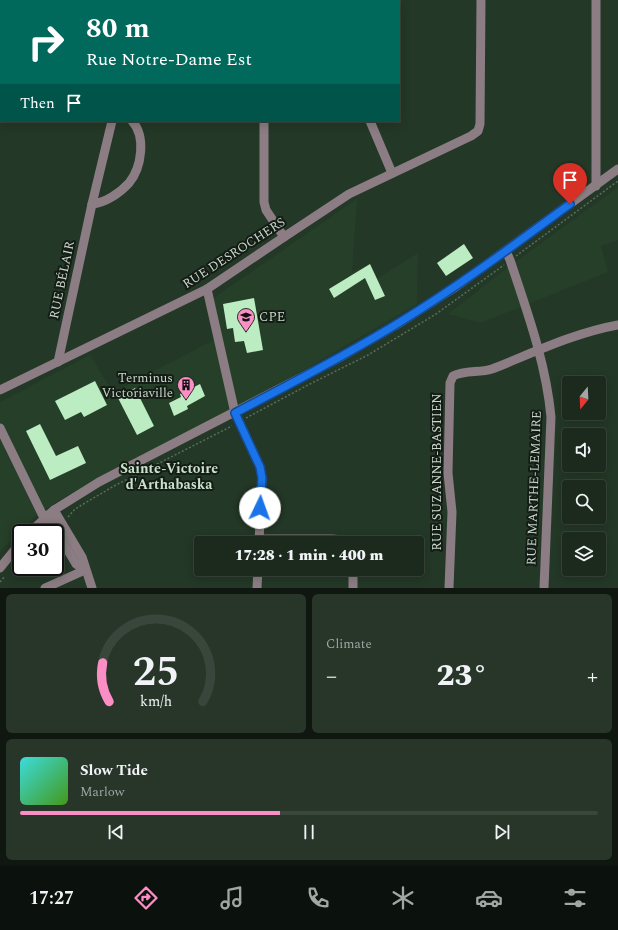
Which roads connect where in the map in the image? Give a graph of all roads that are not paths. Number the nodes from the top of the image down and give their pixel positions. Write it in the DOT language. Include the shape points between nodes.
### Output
graph roads {
  1 [pos="481,0"];
  2 [pos="596,0"];
  3 [pos="112,122"];
  4 [pos="133,122"];
  5 [pos="264,122"];
  6 [pos="370,122"];
  7 [pos="618,169"];
  8 [pos="392,173"];
  9 [pos="596,186"];
  10 [pos="92,204"];
  11 [pos="284,236"];
  12 [pos="506,251"];
  13 [pos="207,289"];
  14 [pos="618,325"];
  15 [pos="539,350"];
  16 [pos="58,362"];
  17 [pos="0,390"];
  18 [pos="235,413"];
  19 [pos="0,428"];
  20 [pos="49,514"];
  21 [pos="38,524"];
  22 [pos="259,536"];
  23 [pos="12,553"];
  24 [pos="0,568"];
  25 [pos="85,570"];
  26 [pos="258,576"];
  27 [pos="353,576"];
  28 [pos="45,588"];
  29 [pos="92,588"];
  30 [pos="257,588"];
  31 [pos="352,588"];
  32 [pos="449,588"];
  33 [pos="544,588"];
  1 -- 8 [label="street, RUE DESROCHERS" via="478,131"];
  2 -- 9 [label="street"];
  3 -- 10 [label="street, RUE BÉLAIR"];
  4 -- 10 [label="street" via="139,134 140,146 136,171 130,182 117,193 99,204"];
  5 -- 11 [label="street" via="264,202 266,210"];
  6 -- 8 [label="street"];
  7 -- 9 [label="street"];
  8 -- 11 [label="street, RUE DESROCHERS" via="349,194"];
  9 -- 12 [label="street"];
  10 -- 16 [label="street, RUE BÉLAIR"];
  11 -- 13 [label="street, RUE DESROCHERS"];
  12 -- 15 [label="street, RUE MARTHE-LEMAIRE"];
  12 -- 18 [label="street" via="388,330"];
  13 -- 16 [label="street, RUE DESROCHERS"];
  13 -- 18 [label="street"];
  14 -- 15 [label="street, RUE SUZANNE-BASTIEN" via="593,330"];
  15 -- 32 [label="street, RUE SUZANNE-BASTIEN" via="492,370 459,373 453,376 450,383 448,474 452,512"];
  15 -- 33 [label="street, RUE MARTHE-LEMAIRE" via="551,417"];
  16 -- 17 [label="street, RUE DESROCHERS"];
  18 -- 20 [label="street" via="99,482"];
  18 -- 22 [label="street" via="260,467 262,478"];
  19 -- 20 [label="street"];
  20 -- 21 [label="street"];
  20 -- 25 [label="street" via="82,557"];
  23 -- 24 [label="street"];
  25 -- 28 [label="street"];
  25 -- 29 [label="street"];
  26 -- 30 [label="street"];
  27 -- 31 [label="street"];
}
